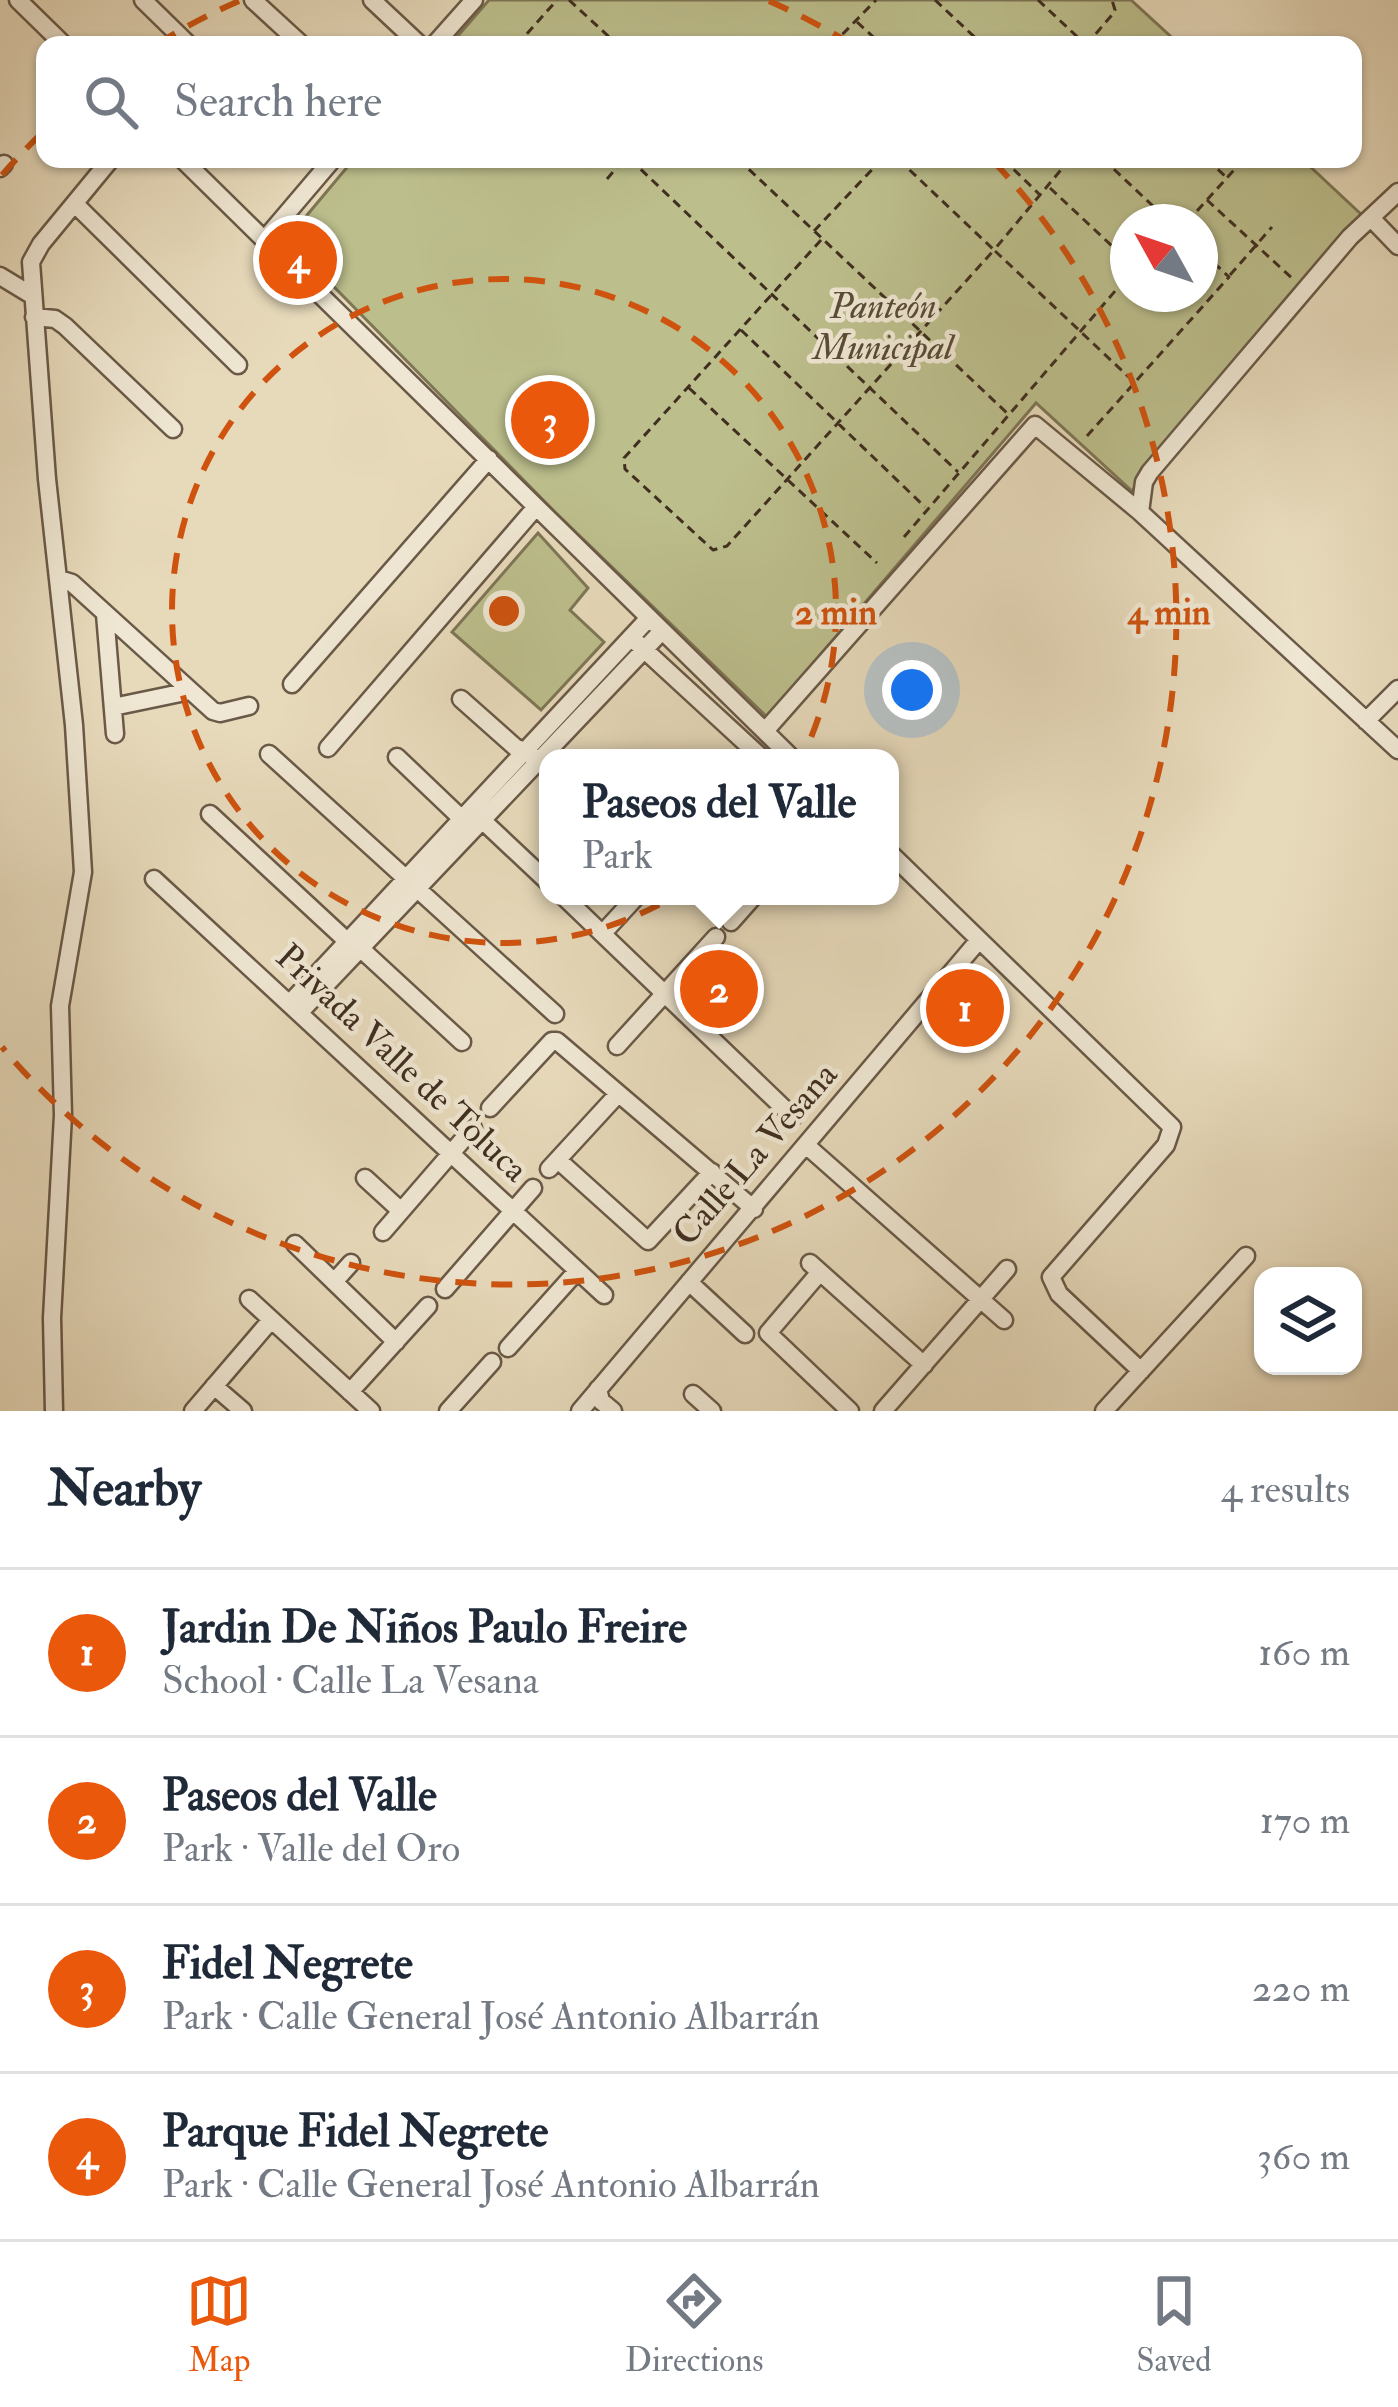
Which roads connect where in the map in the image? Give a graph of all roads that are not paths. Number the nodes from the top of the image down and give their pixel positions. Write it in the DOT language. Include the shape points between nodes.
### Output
graph roads {
  1 [pos="17,0"];
  2 [pos="143,0"];
  3 [pos="254,0"];
  4 [pos="372,0"];
  5 [pos="472,1"];
  6 [pos="55,36"];
  7 [pos="180,36"];
  8 [pos="292,36"];
  9 [pos="410,36"];
  10 [pos="442,36"];
  11 [pos="105,168"];
  12 [pos="191,168"];
  13 [pos="313,168"];
  14 [pos="326,168"];
  15 [pos="320,175"];
  16 [pos="1398,192"];
  17 [pos="75,204"];
  18 [pos="1372,220"];
  19 [pos="265,239"];
  20 [pos="1398,246"];
  21 [pos="0,276"];
  22 [pos="33,296"];
  23 [pos="34,317"];
  24 [pos="238,365"];
  25 [pos="173,429"];
  26 [pos="489,459"];
  27 [pos="536,507"];
  28 [pos="1140,512"];
  29 [pos="59,579"];
  30 [pos="105,614"];
  31 [pos="654,626"];
  32 [pos="637,643"];
  33 [pos="292,684"];
  34 [pos="1398,688"];
  35 [pos="190,691"];
  36 [pos="460,699"];
  37 [pos="249,706"];
  38 [pos="113,707"];
  39 [pos="1366,721"];
  40 [pos="765,731"];
  41 [pos="115,734"];
  42 [pos="328,748"];
  43 [pos="545,749"];
  44 [pos="752,749"];
  45 [pos="783,749"];
  46 [pos="1398,749"];
  47 [pos="269,754"];
  48 [pos="397,757"];
  49 [pos="537,758"];
  50 [pos="210,814"];
  51 [pos="472,819"];
  52 [pos="899,863"];
  53 [pos="539,875"];
  54 [pos="154,879"];
  55 [pos="412,884"];
  56 [pos="573,905"];
  57 [pos="629,905"];
  58 [pos="746,905"];
  59 [pos="731,922"];
  60 [pos="603,933"];
  61 [pos="716,937"];
  62 [pos="979,940"];
  63 [pos="354,945"];
  64 [pos="665,994"];
  65 [pos="296,1007"];
  66 [pos="555,1013"];
  67 [pos="462,1042"];
  68 [pos="617,1046"];
  69 [pos="618,1094"];
  70 [pos="490,1108"];
  71 [pos="793,1117"];
  72 [pos="473,1129"];
  73 [pos="807,1145"];
  74 [pos="451,1153"];
  75 [pos="712,1172"];
  76 [pos="364,1178"];
  77 [pos="533,1188"];
  78 [pos="754,1209"];
  79 [pos="401,1211"];
  80 [pos="513,1212"];
  81 [pos="383,1232"];
  82 [pos="296,1244"];
  83 [pos="1246,1256"];
  84 [pos="351,1263"];
  85 [pos="1007,1269"];
  86 [pos="577,1271"];
  87 [pos="334,1282"];
  88 [pos="689,1282"];
  89 [pos="445,1289"];
  90 [pos="604,1295"];
  91 [pos="249,1299"];
  92 [pos="981,1300"];
  93 [pos="428,1306"];
  94 [pos="271,1319"];
  95 [pos="1004,1320"];
  96 [pos="745,1334"];
  97 [pos="396,1342"];
  98 [pos="508,1348"];
  99 [pos="492,1362"];
  100 [pos="924,1365"];
  101 [pos="1141,1371"];
  102 [pos="214,1386"];
  103 [pos="598,1390"];
  104 [pos="350,1392"];
  105 [pos="54,1411"];
  106 [pos="193,1411"];
  107 [pos="243,1411"];
  108 [pos="370,1411"];
  109 [pos="448,1411"];
  110 [pos="580,1411"];
  111 [pos="613,1411"];
  112 [pos="850,1411"];
  113 [pos="883,1411"];
  114 [pos="1104,1411"];
  1 -- 6 [label="street"];
  2 -- 7 [label="street"];
  3 -- 8 [label="street"];
  4 -- 9 [label="street"];
  5 -- 10 [label="street"];
  11 -- 17 [label="street"];
  12 -- 19 [label="street"];
  13 -- 15 [label="street"];
  14 -- 15 [label="street"];
  15 -- 19 [label="street"];
  16 -- 18 [label="street"];
  17 -- 22 [label="street" via="34,255"];
  17 -- 24 [label="street"];
  18 -- 20 [label="street"];
  18 -- 28 [label="street" via="1150,472"];
  19 -- 26 [label="street"];
  21 -- 22 [label="street"];
  22 -- 23 [label="street"];
  23 -- 25 [label="street" via="65,326"];
  23 -- 29 [label="street"];
  26 -- 27 [label="street"];
  26 -- 33 [label="street"];
  27 -- 31 [label="street"];
  27 -- 42 [label="street"];
  28 -- 39 [label="street"];
  28 -- 40 [label="street" via="1033,426"];
  29 -- 30 [label="street"];
  29 -- 105 [label="street" via="83,872 60,1006"];
  30 -- 35 [label="street"];
  30 -- 38 [label="street"];
  31 -- 32 [label="street"];
  31 -- 40 [label="street"];
  32 -- 43 [label="street"];
  32 -- 44 [label="street"];
  34 -- 39 [label="street"];
  35 -- 37 [label="street" via="217,712"];
  35 -- 38 [label="street"];
  36 -- 49 [label="street"];
  38 -- 41 [label="street"];
  39 -- 46 [label="street"];
  40 -- 45 [label="street"];
  47 -- 55 [label="street"];
  48 -- 51 [label="street"];
  49 -- 51 [label="street"];
  50 -- 63 [label="street"];
  51 -- 53 [label="street"];
  51 -- 55 [label="street"];
  52 -- 62 [label="street"];
  54 -- 65 [label="street, Privada Valle de Toluca"];
  55 -- 63 [label="street"];
  55 -- 66 [label="street"];
  56 -- 60 [label="street"];
  57 -- 60 [label="street"];
  58 -- 59 [label="street"];
  60 -- 64 [label="street"];
  61 -- 64 [label="street"];
  62 -- 73 [label="street, Calle La Vesana"];
  62 -- 101 [label="street" via="1173,1132 1052,1284"];
  63 -- 65 [label="street"];
  63 -- 67 [label="street"];
  64 -- 68 [label="street"];
  64 -- 71 [label="street"];
  65 -- 74 [label="street, Privada Valle de Toluca"];
  69 -- 70 [label="street" via="555,1040"];
  69 -- 75 [label="street"];
  69 -- 75 [label="street" via="554,1165 649,1241"];
  72 -- 74 [label="street"];
  73 -- 78 [label="street, Calle La Vesana"];
  73 -- 92 [label="street"];
  74 -- 79 [label="street"];
  74 -- 80 [label="street, Privada Valle de Toluca"];
  75 -- 78 [label="street"];
  76 -- 79 [label="street"];
  77 -- 80 [label="street"];
  78 -- 88 [label="street, Calle La Vesana"];
  79 -- 81 [label="street"];
  80 -- 86 [label="street, Privada Valle de Toluca"];
  80 -- 89 [label="street"];
  82 -- 87 [label="street"];
  83 -- 101 [label="street"];
  84 -- 87 [label="street"];
  85 -- 92 [label="street"];
  86 -- 90 [label="street, Privada Valle de Toluca"];
  86 -- 98 [label="street"];
  87 -- 97 [label="street"];
  88 -- 96 [label="street"];
  88 -- 103 [label="street, Calle La Vesana"];
  91 -- 94 [label="street"];
  92 -- 95 [label="street"];
  92 -- 100 [label="street"];
  93 -- 97 [label="street"];
  94 -- 102 [label="street"];
  94 -- 104 [label="street"];
  97 -- 104 [label="street"];
  99 -- 109 [label="street"];
  100 -- 112 [label="street" via="815,1268 768,1333"];
  100 -- 113 [label="street"];
  101 -- 114 [label="street"];
  102 -- 106 [label="street"];
  102 -- 107 [label="street"];
  103 -- 110 [label="street, Calle La Vesana"];
  103 -- 111 [label="street"];
  104 -- 108 [label="street"];
}
